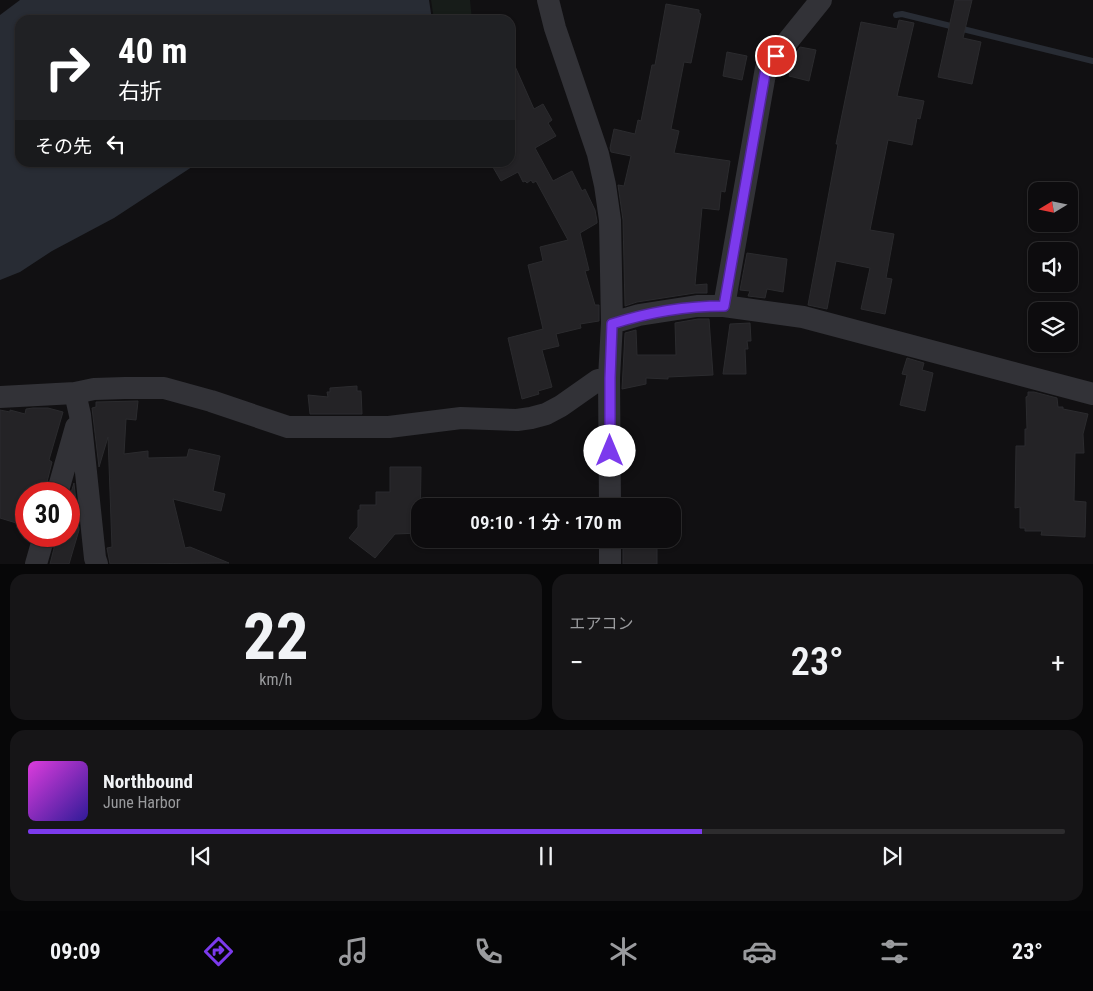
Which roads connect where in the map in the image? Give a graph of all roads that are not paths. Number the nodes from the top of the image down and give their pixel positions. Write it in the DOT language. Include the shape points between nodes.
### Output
graph roads {
  1 [pos="548,0"];
  2 [pos="821,0"];
  3 [pos="724,306"];
  4 [pos="612,324"];
  5 [pos="610,378"];
  6 [pos="75,393"];
  7 [pos="1093,394"];
  8 [pos="0,397"];
  9 [pos="80,414"];
  10 [pos="60,482"];
  11 [pos="610,498"];
  12 [pos="41,547"];
  13 [pos="610,548"];
  14 [pos="36,564"];
  15 [pos="97,564"];
  16 [pos="610,564"];
  1 -- 4 [label="street" via="554,28 598,154 605,185 610,220"];
  2 -- 3 [label="street" via="766,68"];
  3 -- 4 [label="street" via="688,307 639,315"];
  3 -- 7 [label="street" via="803,317"];
  4 -- 5 [label="street"];
  5 -- 6 [label="street" via="598,380 561,406 531,418 461,418 389,427 288,427 164,388 94,389"];
  5 -- 11 [label="street"];
  6 -- 8 [label="street"];
  6 -- 9 [label="street"];
  9 -- 10 [label="street"];
  9 -- 15 [label="street"];
  12 -- 14 [label="street"];
  13 -- 16 [label="street"];
}
